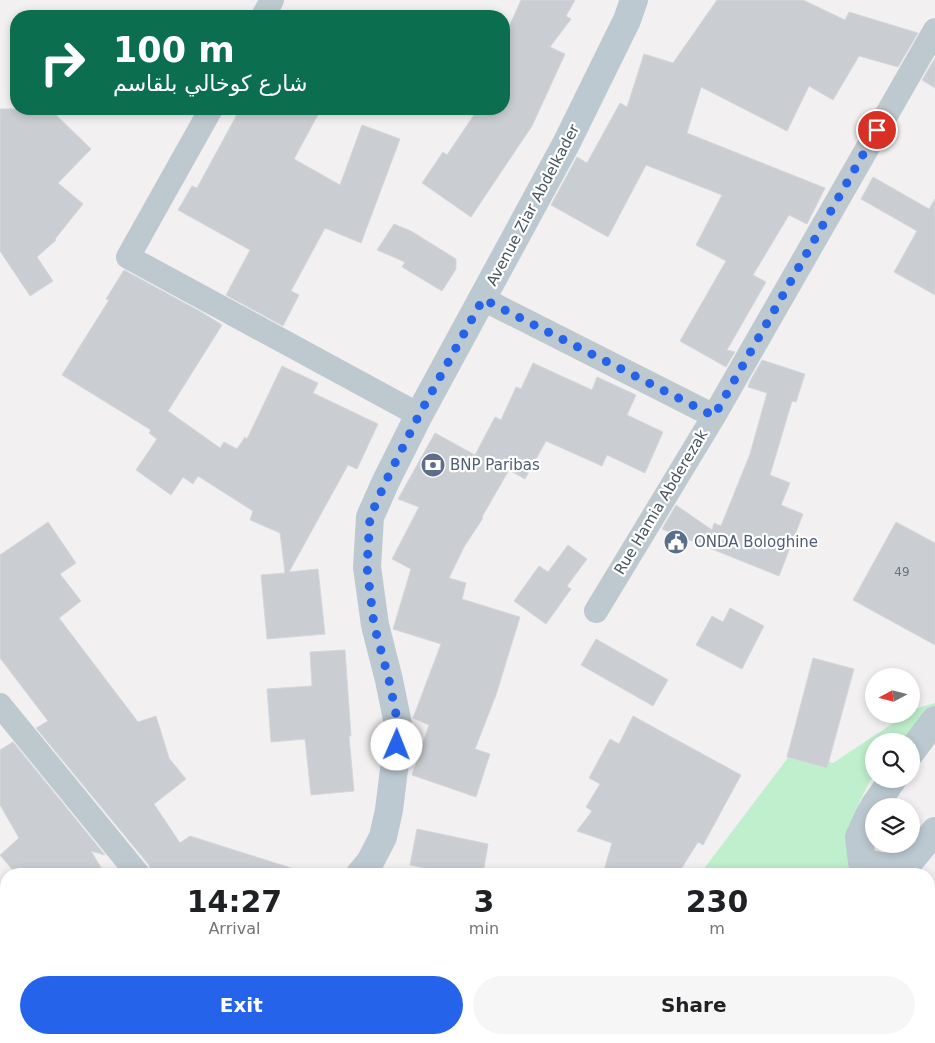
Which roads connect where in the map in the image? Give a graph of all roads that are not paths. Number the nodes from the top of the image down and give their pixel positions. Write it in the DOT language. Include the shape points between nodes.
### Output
graph roads {
  1 [pos="634,0"];
  2 [pos="935,30"];
  3 [pos="208,115"];
  4 [pos="483,299"];
  5 [pos="419,415"];
  6 [pos="714,416"];
  7 [pos="596,610"];
  8 [pos="0,705"];
  9 [pos="935,720"];
  10 [pos="920,740"];
  11 [pos="865,824"];
  12 [pos="935,831"];
  13 [pos="920,849"];
  14 [pos="917,853"];
  15 [pos="133,868"];
  16 [pos="365,868"];
  1 -- 4 [label="main road, Avenue Ziar Abdelkader" via="566,144"];
  2 -- 6 [label="street, Rue Hamia Abderezak"];
  3 -- 5 [label="street" via="128,257"];
  4 -- 5 [label="main road, Avenue Ziar Abdelkader"];
  4 -- 6 [label="street"];
  5 -- 16 [label="main road, Avenue Ziar Abdelkader" via="370,517 367,567 374,625 399,729 383,838"];
  6 -- 7 [label="street, Rue Hamia Abderezak"];
  8 -- 15 [label="street"];
  9 -- 10 [label="main road"];
  11 -- 14 [label="main road" via="859,837 862,862 884,867 910,861"];
  12 -- 13 [label="main road"];
}
